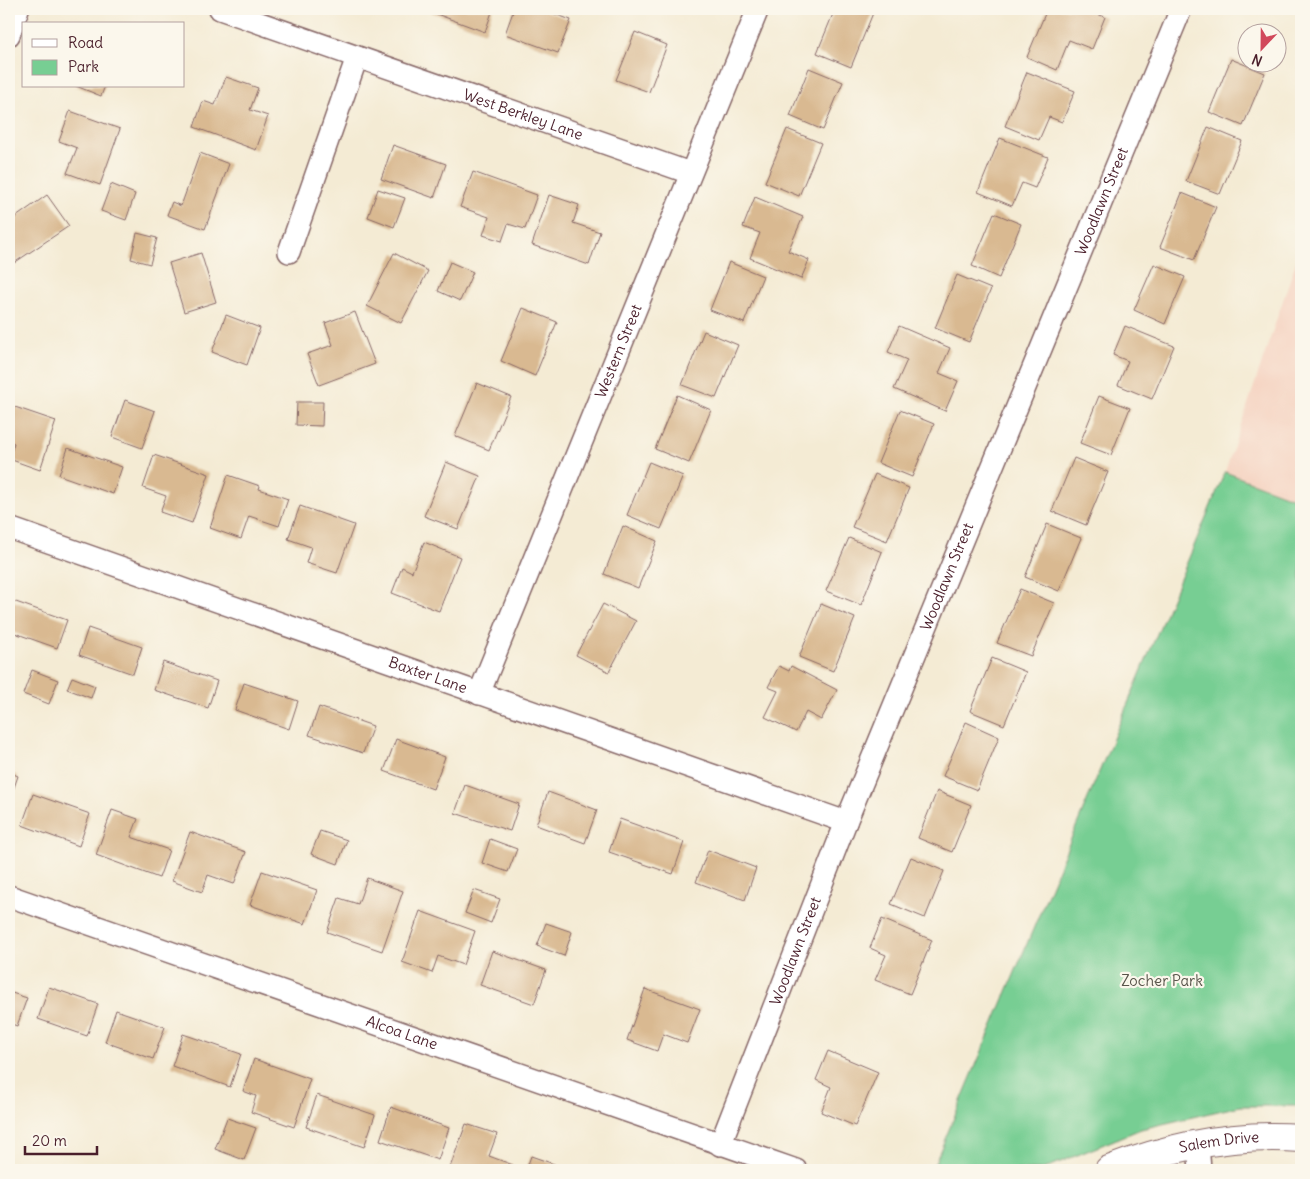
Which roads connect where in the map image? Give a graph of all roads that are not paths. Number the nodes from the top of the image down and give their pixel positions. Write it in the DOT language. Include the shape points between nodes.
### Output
graph roads {
  1 [pos="18,9"];
  2 [pos="220,9"];
  3 [pos="758,9"];
  4 [pos="1181,9"];
  5 [pos="9,35"];
  6 [pos="357,57"];
  7 [pos="690,173"];
  8 [pos="289,252"];
  9 [pos="9,528"];
  10 [pos="479,694"];
  11 [pos="846,822"];
  12 [pos="9,896"];
  13 [pos="1301,1138"];
  14 [pos="720,1145"];
  15 [pos="1199,1157"];
  16 [pos="796,1170"];
  17 [pos="1109,1170"];
  1 -- 5 [label="street"];
  2 -- 6 [label="street, West Berkley Lane"];
  3 -- 7 [label="street, Western Street"];
  4 -- 11 [label="street, Woodlawn Street"];
  6 -- 7 [label="street, West Berkley Lane"];
  6 -- 8 [label="street"];
  7 -- 10 [label="street, Western Street"];
  9 -- 10 [label="street, Baxter Lane"];
  10 -- 11 [label="street, Baxter Lane"];
  11 -- 14 [label="street, Woodlawn Street"];
  12 -- 14 [label="street, Alcoa Lane"];
  13 -- 15 [label="street, Salem Drive" via="1238,1139"];
  14 -- 16 [label="street, Alcoa Lane"];
  15 -- 17 [label="street, Salem Drive" via="1149,1155"];
}
